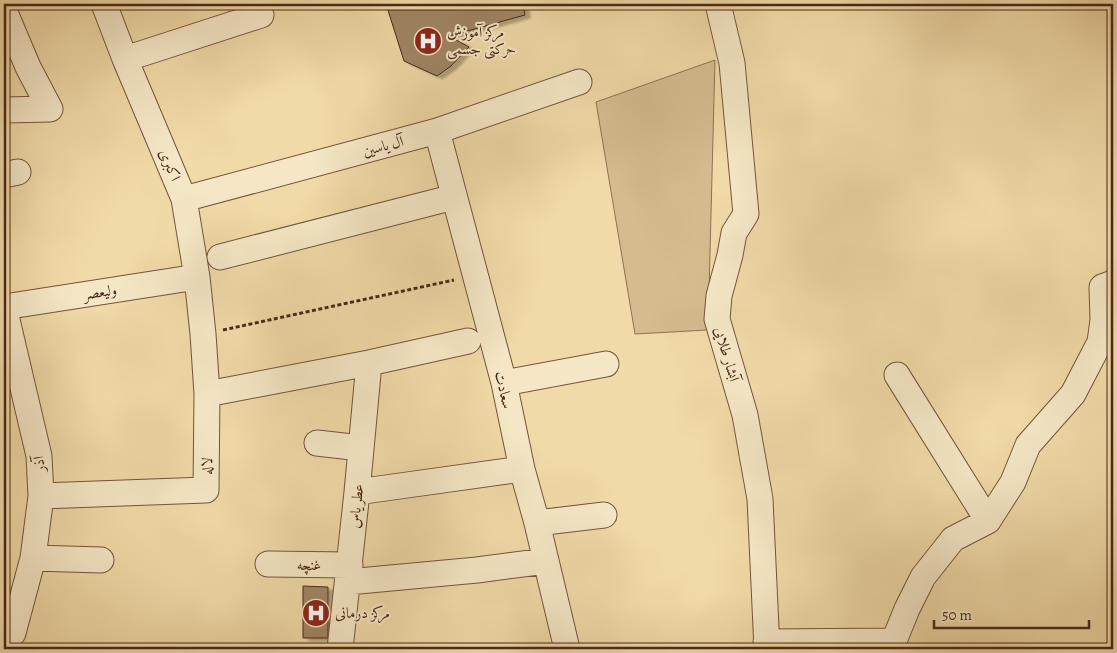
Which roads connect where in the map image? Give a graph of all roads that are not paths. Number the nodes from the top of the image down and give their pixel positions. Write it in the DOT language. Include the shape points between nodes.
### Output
graph roads {
  1 [pos="104,4"];
  2 [pos="718,4"];
  3 [pos="261,15"];
  4 [pos="7,26"];
  5 [pos="125,59"];
  6 [pos="579,82"];
  7 [pos="4,110"];
  8 [pos="437,131"];
  9 [pos="454,197"];
  10 [pos="184,199"];
  11 [pos="220,257"];
  12 [pos="197,277"];
  13 [pos="1113,283"];
  14 [pos="4,307"];
  15 [pos="1108,321"];
  16 [pos="468,341"];
  17 [pos="369,363"];
  18 [pos="606,364"];
  19 [pos="897,375"];
  20 [pos="504,383"];
  21 [pos="207,394"];
  22 [pos="317,443"];
  23 [pos="361,448"];
  24 [pos="522,469"];
  25 [pos="357,492"];
  26 [pos="41,496"];
  27 [pos="604,515"];
  28 [pos="988,521"];
  29 [pos="537,522"];
  30 [pos="33,558"];
  31 [pos="101,560"];
  32 [pos="546,562"];
  33 [pos="268,564"];
  34 [pos="349,574"];
  35 [pos="12,638"];
  36 [pos="766,645"];
  37 [pos="895,645"];
  38 [pos="340,649"];
  39 [pos="567,649"];
  1 -- 5 [label="street"];
  2 -- 36 [label="street, آبشار طلایی" via="732,63 746,214 734,233 717,318 745,415 760,499"];
  3 -- 5 [label="street"];
  4 -- 7 [label="street" via="50,109"];
  5 -- 10 [label="street, اکبری"];
  6 -- 8 [label="street, آل یاسین"];
  8 -- 9 [label="street, سعادت"];
  8 -- 10 [label="street, آل یاسین"];
  9 -- 11 [label="street"];
  9 -- 20 [label="street, سعادت"];
  10 -- 12 [label="street, اکبری"];
  12 -- 14 [label="street, ولیعصر"];
  12 -- 21 [label="street, لاله"];
  13 -- 15 [label="street" via="1102,287"];
  14 -- 26 [label="street, آذر" via="39,456"];
  15 -- 28 [label="street" via="1073,394 1028,445 1014,482"];
  16 -- 17 [label="street"];
  17 -- 21 [label="street"];
  17 -- 23 [label="street, عطر یاس"];
  18 -- 20 [label="street"];
  19 -- 28 [label="street"];
  20 -- 24 [label="street, سعادت"];
  21 -- 26 [label="street, لاله" via="206,490"];
  22 -- 23 [label="street"];
  23 -- 25 [label="street, عطر یاس"];
  24 -- 25 [label="street"];
  24 -- 29 [label="street, سعادت"];
  25 -- 34 [label="street, عطر یاس"];
  26 -- 30 [label="street, آذر"];
  27 -- 29 [label="street"];
  28 -- 37 [label="street" via="953,539 923,577 907,609"];
  29 -- 32 [label="street, سعادت"];
  30 -- 31 [label="street"];
  30 -- 35 [label="street, آذر"];
  32 -- 34 [label="street, غنچه" via="428,575"];
  32 -- 39 [label="street, سعادت"];
  33 -- 34 [label="street, غنچه"];
  34 -- 38 [label="street, عطر یاس"];
  36 -- 37 [label="street"];
}
